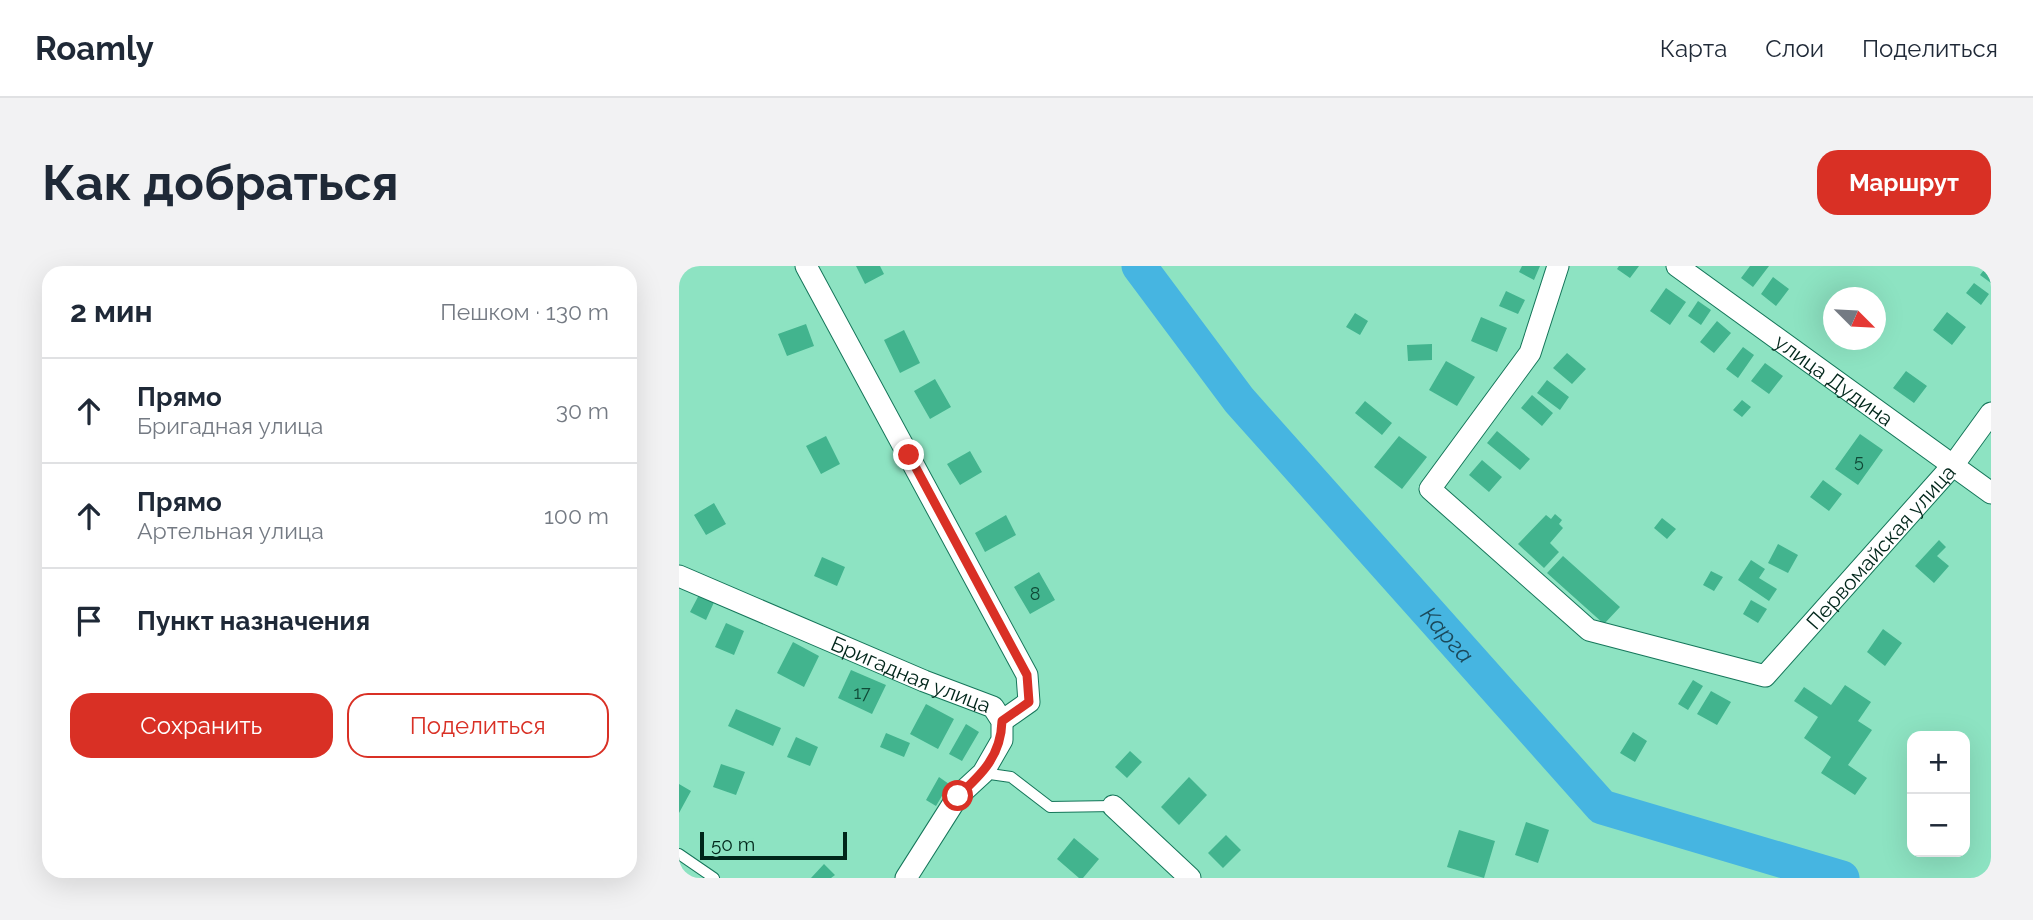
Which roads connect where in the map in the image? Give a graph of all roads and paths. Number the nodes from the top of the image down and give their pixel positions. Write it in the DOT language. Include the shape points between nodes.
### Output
graph roads {
  1 [pos="806,266"];
  2 [pos="1558,266"];
  3 [pos="1677,266"];
  4 [pos="1991,413"];
  5 [pos="1954,464"];
  6 [pos="1991,493"];
  7 [pos="679,576"];
  8 [pos="1002,721"];
  9 [pos="983,773"];
  10 [pos="1113,806"];
  11 [pos="679,854"];
  12 [pos="714,878"];
  13 [pos="905,878"];
  14 [pos="1190,878"];
  1 -- 8 [label="street" via="1027,675 1029,702"];
  2 -- 5 [label="street, Первомайская улица" via="1530,354 1430,489 1589,630 1765,676"];
  3 -- 5 [label="street, улица Дудина"];
  4 -- 5 [label="street, Первомайская улица"];
  5 -- 6 [label="street, улица Дудина"];
  7 -- 8 [label="street, Бригадная улица" via="993,707"];
  8 -- 9 [label="street, Бригадная улица" via="1002,740"];
  9 -- 10 [label="lane" via="1011,777 1050,807"];
  9 -- 13 [label="street, Бригадная улица" via="958,796"];
  10 -- 14 [label="street"];
  11 -- 12 [label="lane"];
}
